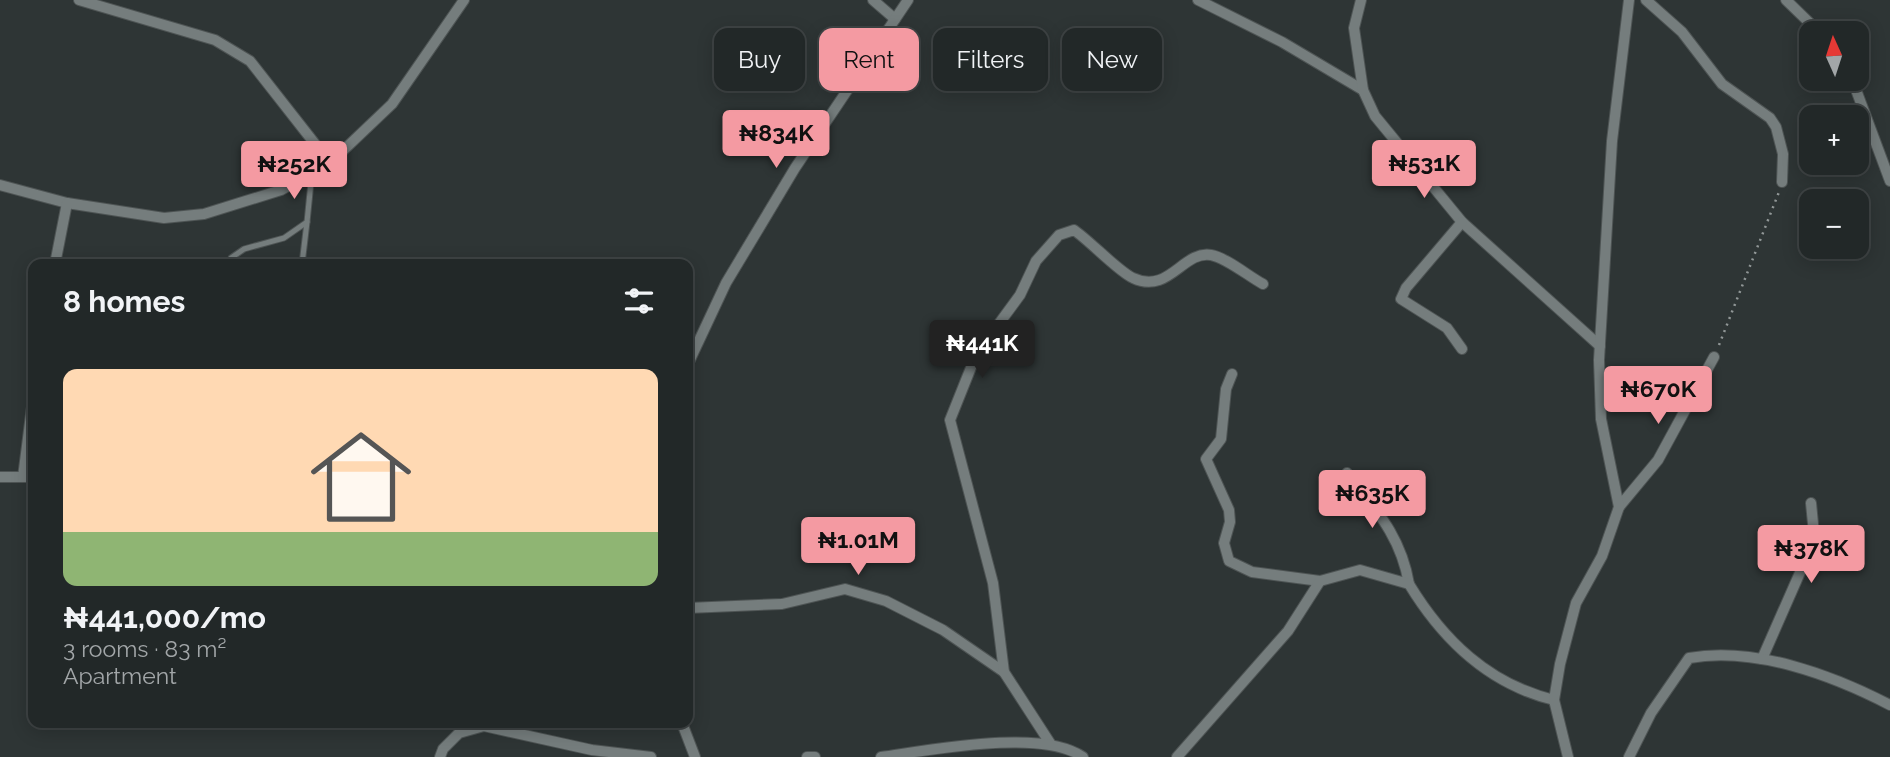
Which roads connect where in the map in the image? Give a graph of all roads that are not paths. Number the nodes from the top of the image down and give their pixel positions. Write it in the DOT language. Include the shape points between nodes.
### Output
graph roads {
  1 [pos="79,0"];
  2 [pos="464,0"];
  3 [pos="873,0"];
  4 [pos="908,0"];
  5 [pos="1198,0"];
  6 [pos="1361,0"];
  7 [pos="1629,0"];
  8 [pos="1646,0"];
  9 [pos="1786,0"];
  10 [pos="895,19"];
  11 [pos="1808,21"];
  12 [pos="1363,90"];
  13 [pos="1856,91"];
  14 [pos="330,163"];
  15 [pos="312,172"];
  16 [pos="1890,181"];
  17 [pos="1782,182"];
  18 [pos="0,186"];
  19 [pos="67,203"];
  20 [pos="307,222"];
  21 [pos="1462,222"];
  22 [pos="56,259"];
  23 [pos="232,259"];
  24 [pos="303,259"];
  25 [pos="1263,284"];
  26 [pos="1600,346"];
  27 [pos="1462,349"];
  28 [pos="693,353"];
  29 [pos="1714,357"];
  30 [pos="1232,374"];
  31 [pos="1347,473"];
  32 [pos="0,477"];
  33 [pos="28,477"];
  34 [pos="1811,503"];
  35 [pos="1619,507"];
  36 [pos="1320,581"];
  37 [pos="1409,584"];
  38 [pos="693,608"];
  39 [pos="1762,659"];
  40 [pos="1004,672"];
  41 [pos="1554,700"];
  42 [pos="1890,705"];
  43 [pos="477,728"];
  44 [pos="493,728"];
  45 [pos="684,728"];
  46 [pos="1050,743"];
  47 [pos="440,757"];
  48 [pos="651,757"];
  49 [pos="695,757"];
  50 [pos="807,757"];
  51 [pos="816,757"];
  52 [pos="881,757"];
  53 [pos="1083,757"];
  54 [pos="1177,757"];
  55 [pos="1568,757"];
  56 [pos="1629,757"];
  1 -- 14 [label="street" via="215,40 250,61"];
  2 -- 14 [label="street" via="392,104"];
  3 -- 10 [label="street"];
  4 -- 10 [label="street"];
  5 -- 12 [label="street"];
  6 -- 12 [label="street" via="1354,28"];
  7 -- 26 [label="street" via="1612,141"];
  8 -- 17 [label="street" via="1689,40 1722,84 1770,118 1783,154"];
  9 -- 11 [label="street"];
  10 -- 28 [label="street" via="795,168 726,283"];
  12 -- 21 [label="street" via="1375,116"];
  13 -- 16 [label="street"];
  14 -- 15 [label="street"];
  15 -- 19 [label="street" via="281,190 204,214 164,218"];
  15 -- 20 [label="lane"];
  18 -- 19 [label="street"];
  19 -- 22 [label="street"];
  20 -- 23 [label="lane" via="284,238 244,249"];
  20 -- 24 [label="lane"];
  21 -- 26 [label="street"];
  21 -- 27 [label="street" via="1401,299 1447,328"];
  25 -- 40 [label="street" via="1213,255 1196,255 1170,278 1133,278 1074,230 1059,235 1036,261 1020,295 976,355 950,420 993,583"];
  26 -- 35 [label="street" via="1601,419"];
  29 -- 35 [label="street" via="1658,460"];
  30 -- 36 [label="street" via="1220,439 1206,459 1229,510 1224,551 1229,561 1242,569"];
  31 -- 37 [label="street" via="1390,528 1405,558"];
  32 -- 33 [label="street"];
  34 -- 39 [label="street" via="1814,534 1809,552"];
  35 -- 41 [label="street" via="1602,556 1576,603"];
  36 -- 37 [label="street" via="1360,570"];
  36 -- 54 [label="street" via="1288,631"];
  37 -- 41 [label="street" via="1429,617 1474,662 1522,692"];
  38 -- 40 [label="street" via="782,604 845,589 886,601 932,624"];
  39 -- 42 [label="street"];
  39 -- 56 [label="street" via="1741,654 1689,658 1651,713"];
  40 -- 46 [label="street"];
  41 -- 55 [label="street"];
  43 -- 47 [label="street" via="459,733"];
  44 -- 48 [label="street" via="592,750"];
  45 -- 49 [label="street"];
  46 -- 52 [label="street" via="956,747"];
  46 -- 53 [label="street"];
  50 -- 51 [label="street"];
}
